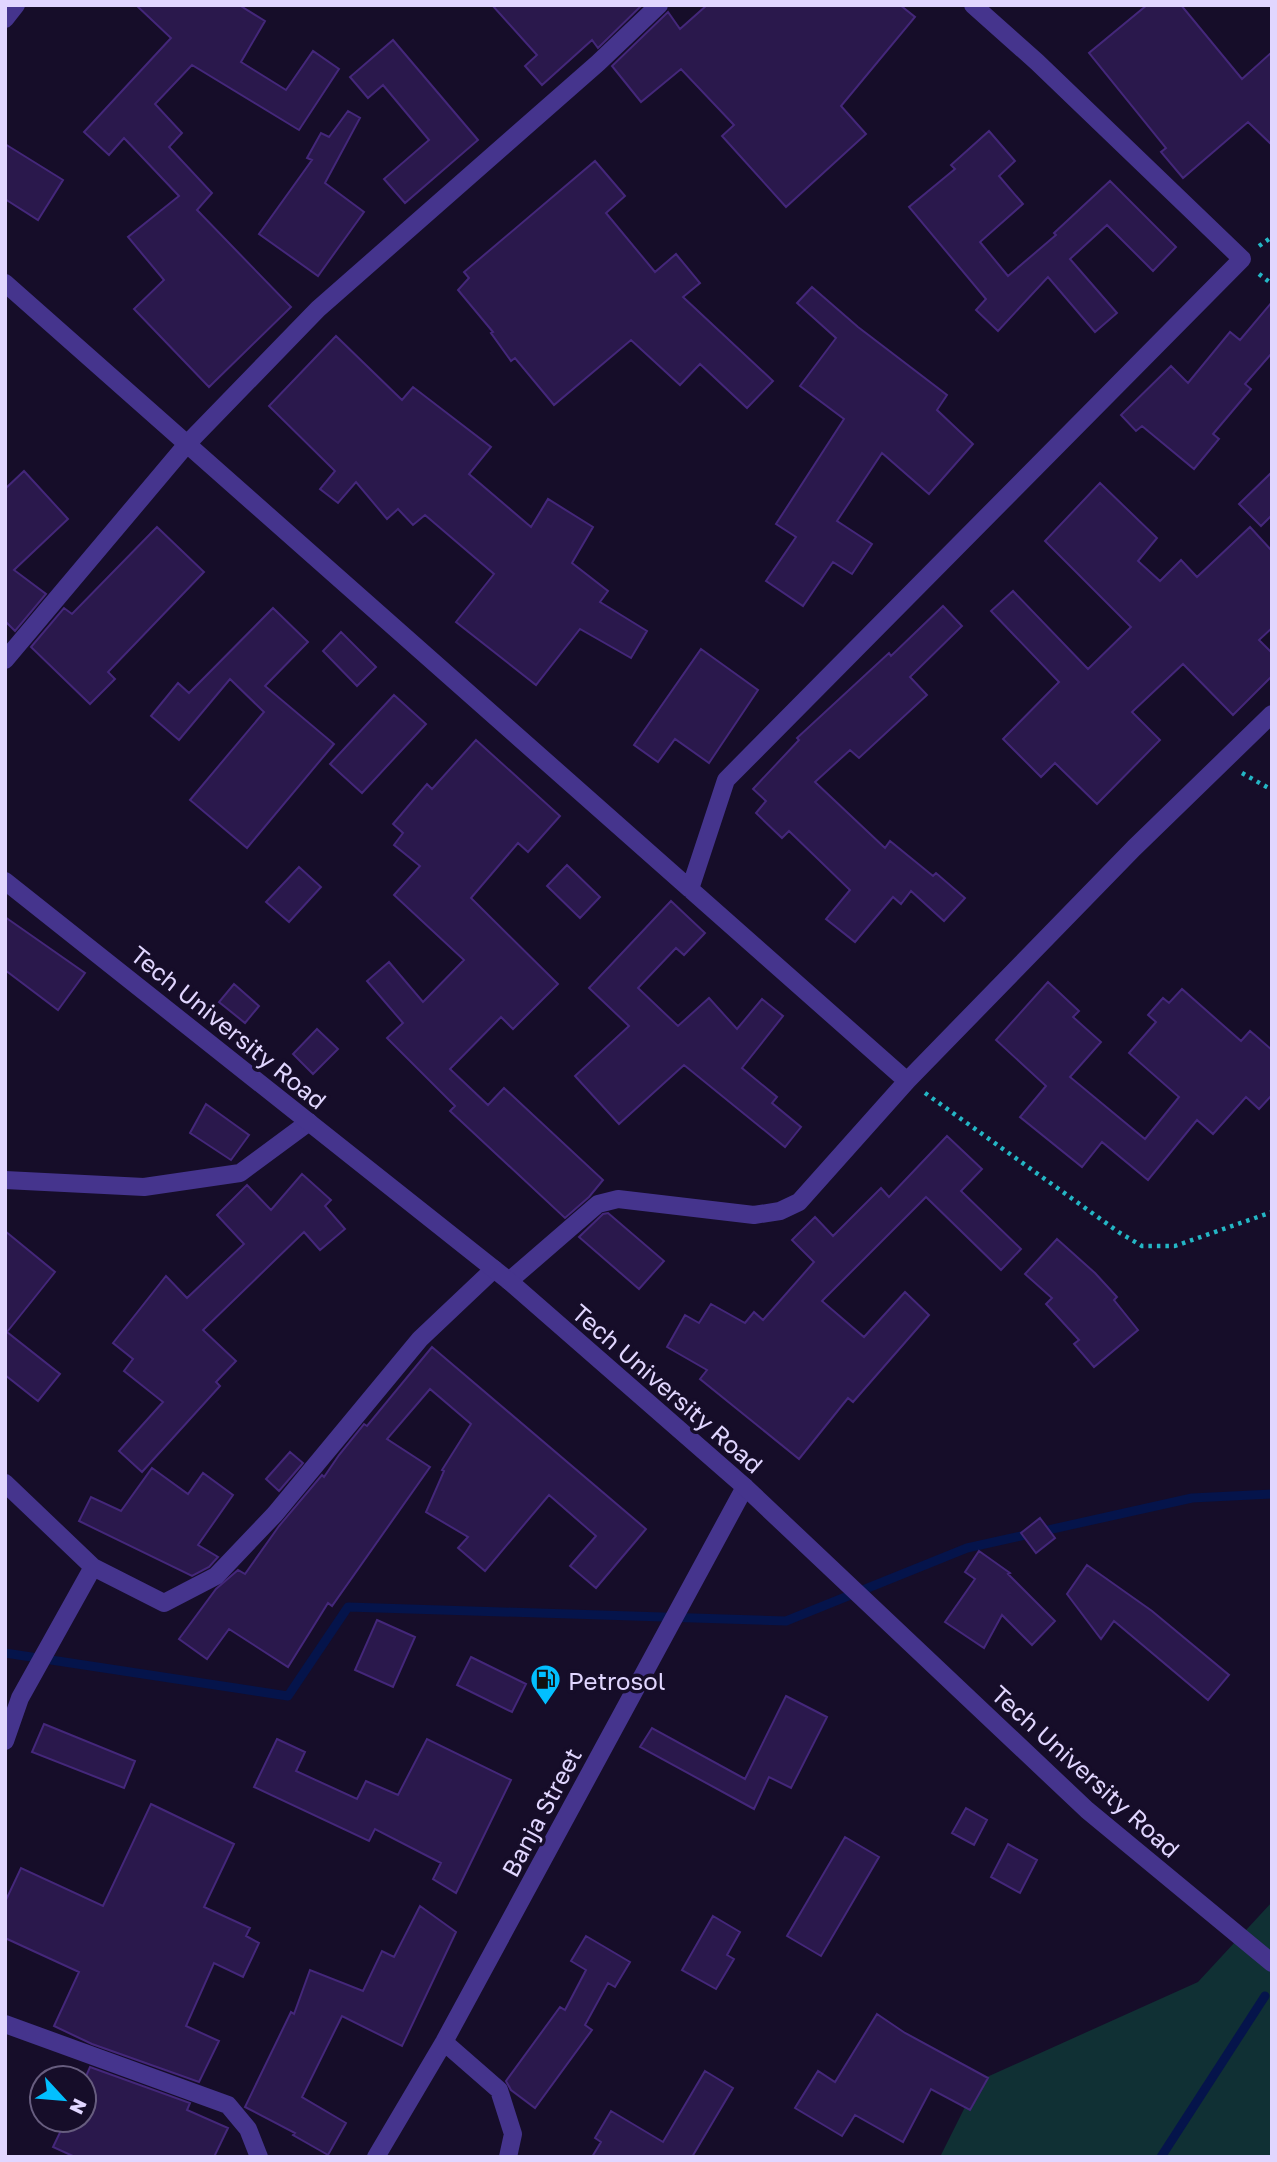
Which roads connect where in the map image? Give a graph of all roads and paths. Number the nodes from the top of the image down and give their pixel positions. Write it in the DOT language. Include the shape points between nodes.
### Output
graph roads {
  1 [pos="16,5"];
  2 [pos="659,5"];
  3 [pos="973,5"];
  4 [pos="5,19"];
  5 [pos="5,283"];
  6 [pos="187,444"];
  7 [pos="5,660"];
  8 [pos="1272,713"];
  9 [pos="1222,762"];
  10 [pos="1272,790"];
  11 [pos="5,881"];
  12 [pos="690,889"];
  13 [pos="907,1081"];
  14 [pos="309,1122"];
  15 [pos="5,1180"];
  16 [pos="1272,1212"];
  17 [pos="494,1269"];
  18 [pos="509,1281"];
  19 [pos="5,1483"];
  20 [pos="745,1487"];
  21 [pos="93,1567"];
  22 [pos="13,1698"];
  23 [pos="5,1741"];
  24 [pos="1272,1963"];
  25 [pos="5,2024"];
  26 [pos="444,2042"];
  27 [pos="259,2157"];
  28 [pos="376,2157"];
  29 [pos="508,2157"];
  1 -- 4 [label="street"];
  2 -- 6 [label="street" via="318,309"];
  3 -- 12 [label="street" via="1242,259 726,780"];
  5 -- 6 [label="street"];
  6 -- 7 [label="street"];
  6 -- 12 [label="street"];
  8 -- 9 [label="street"];
  9 -- 10 [label="path"];
  9 -- 13 [label="street"];
  11 -- 14 [label="street, Tech University Road"];
  12 -- 13 [label="street"];
  13 -- 16 [label="path" via="1142,1246 1175,1246"];
  13 -- 18 [label="street" via="799,1202 754,1216 618,1199 598,1204"];
  14 -- 15 [label="street" via="240,1173 144,1186"];
  14 -- 17 [label="street, Tech University Road"];
  17 -- 18 [label="street, Tech University Road"];
  17 -- 21 [label="street" via="419,1339 275,1514 216,1576 164,1603"];
  18 -- 20 [label="street, Tech University Road"];
  19 -- 21 [label="street"];
  20 -- 24 [label="street, Tech University Road" via="1087,1810"];
  20 -- 26 [label="street, Banja Street"];
  21 -- 22 [label="street"];
  22 -- 23 [label="street"];
  25 -- 27 [label="street" via="228,2105 248,2129"];
  26 -- 28 [label="street, Banja Street"];
  26 -- 29 [label="street" via="499,2090 513,2134"];
}
